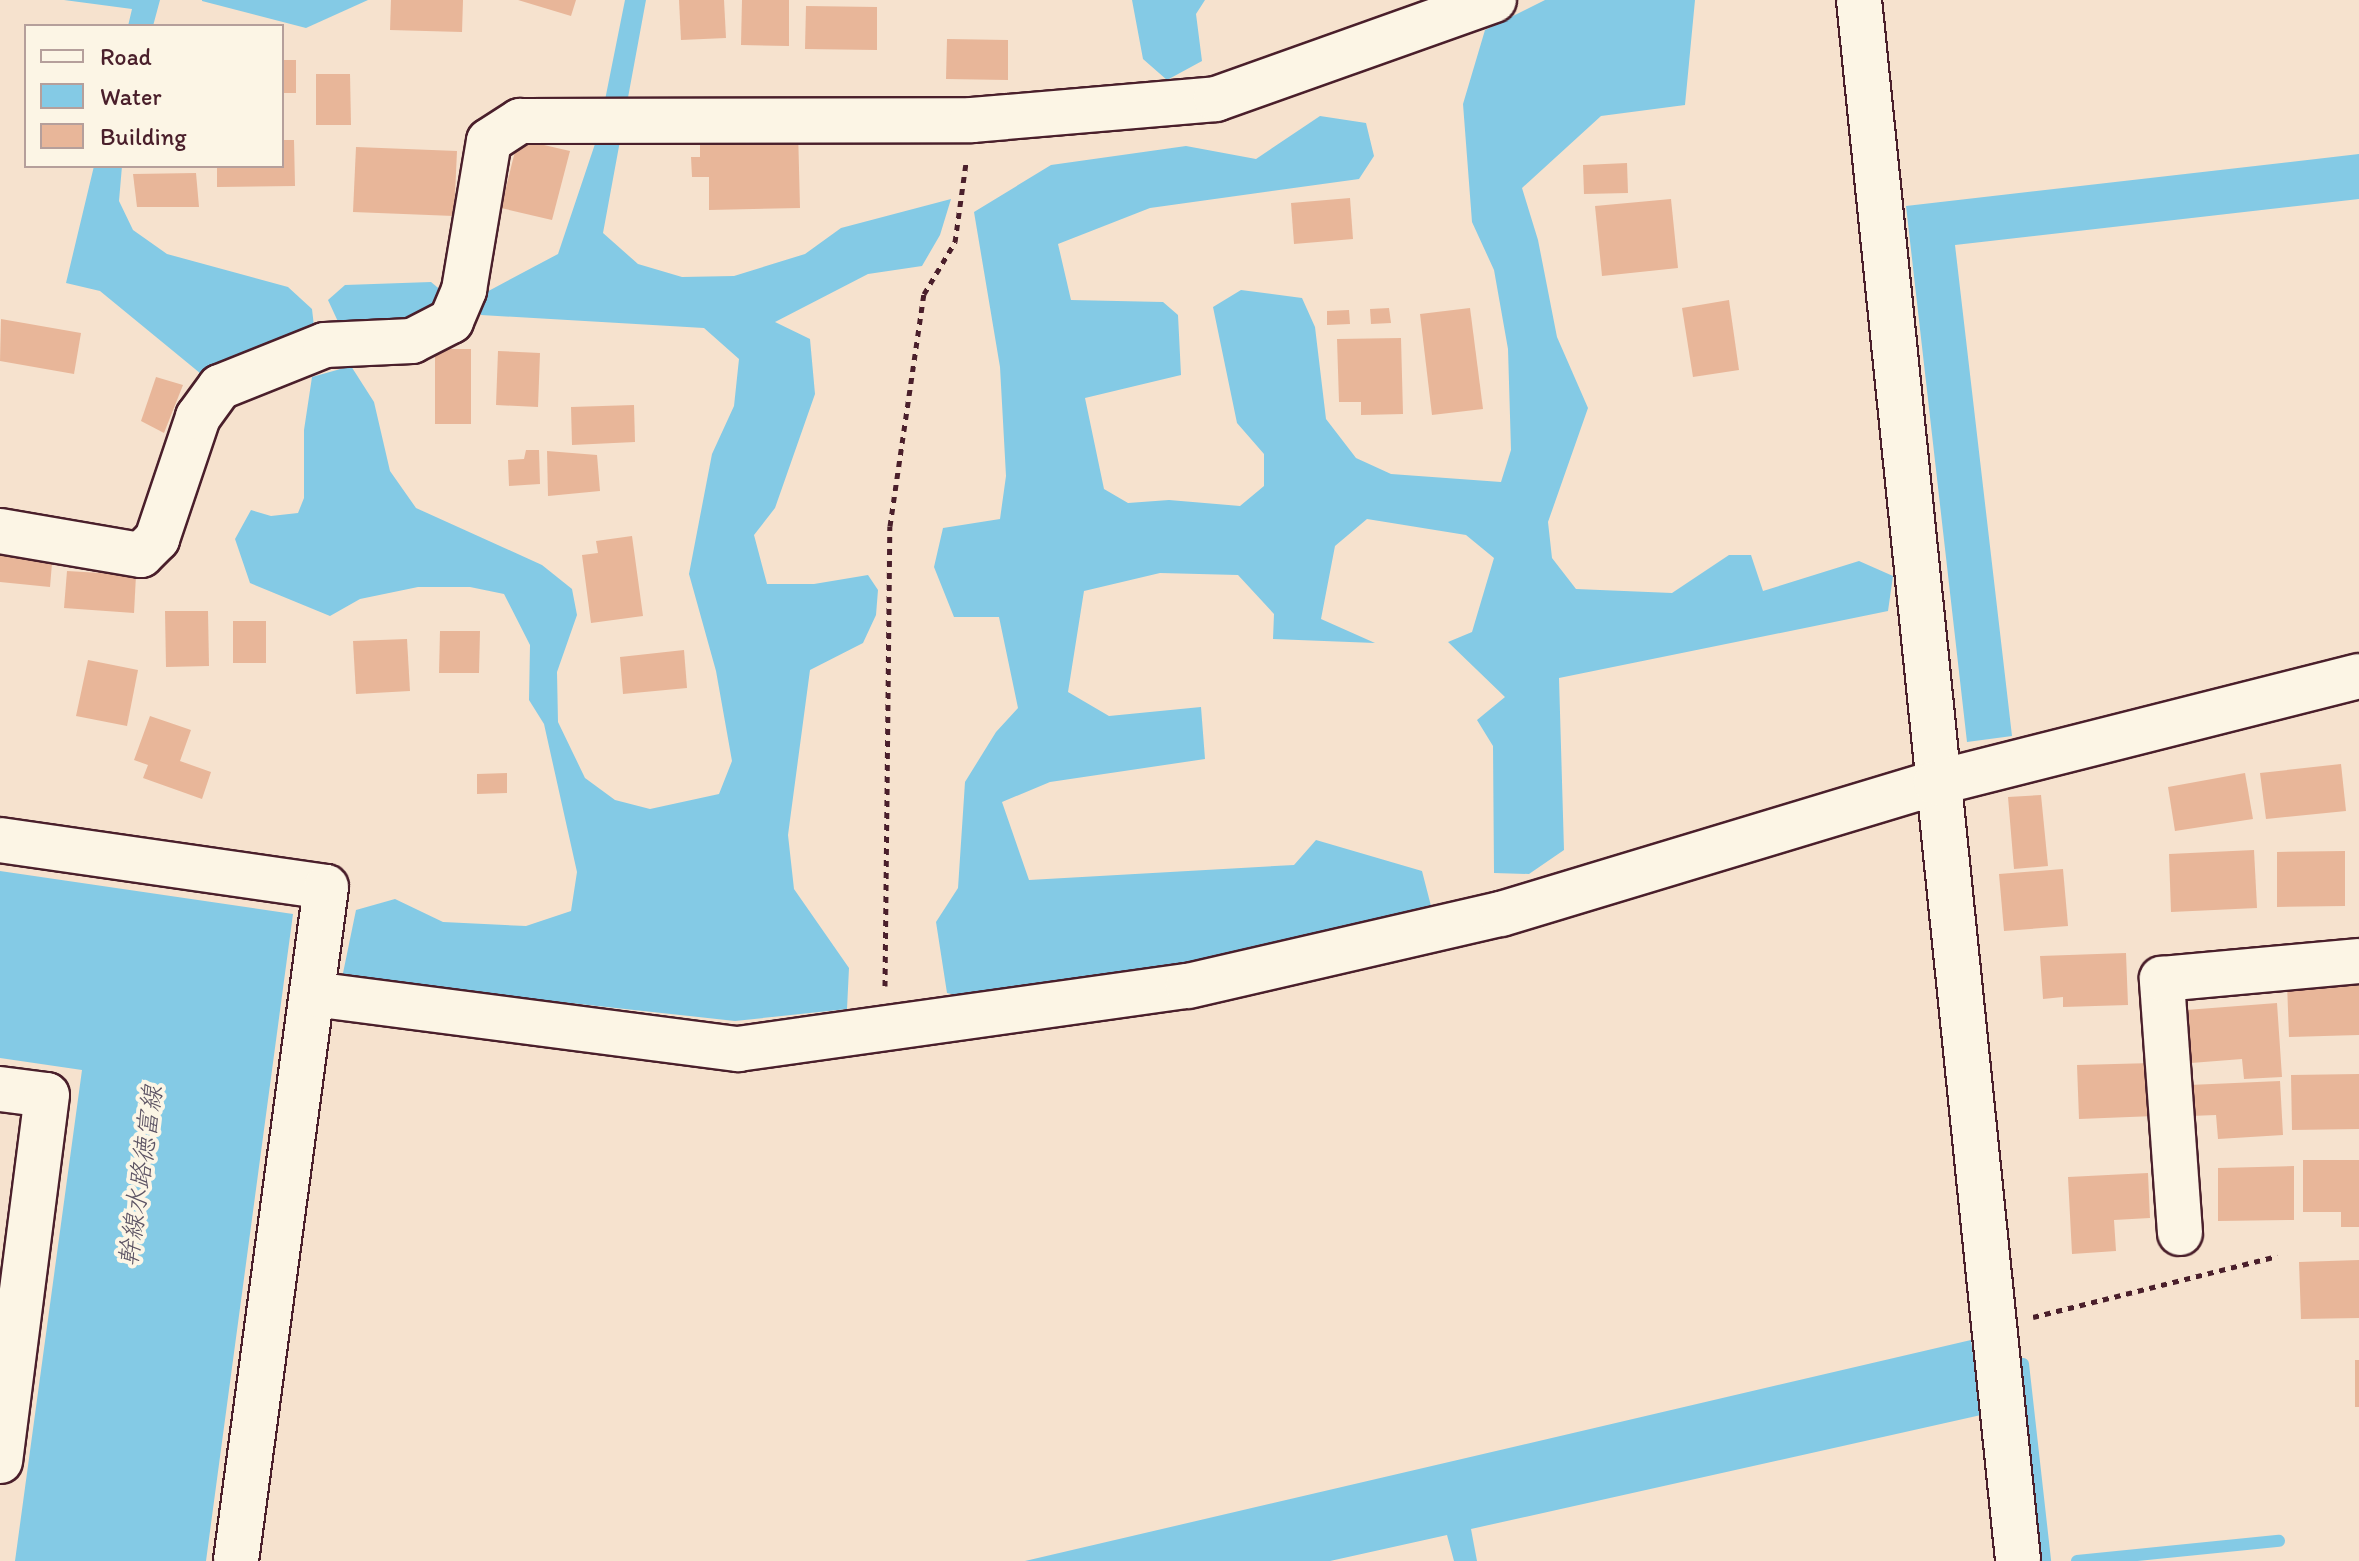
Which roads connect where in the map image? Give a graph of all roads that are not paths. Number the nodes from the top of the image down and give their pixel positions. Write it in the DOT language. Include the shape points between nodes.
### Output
graph roads {
  1 [pos="1494,0"];
  2 [pos="1859,0"];
  3 [pos="0,531"];
  4 [pos="2359,676"];
  5 [pos="1936,783"];
  6 [pos="0,840"];
  7 [pos="2359,961"];
  8 [pos="313,994"];
  9 [pos="0,1089"];
  10 [pos="2180,1233"];
  11 [pos="0,1461"];
  12 [pos="236,1561"];
  13 [pos="2018,1561"];
  1 -- 3 [label="street" via="1216,99 972,120 520,121 489,141 464,290 451,321 412,341 325,345 220,387 198,417 157,539 141,555"];
  2 -- 5 [label="street"];
  4 -- 5 [label="street"];
  5 -- 8 [label="street" via="1486,918 1188,986 884,1031 738,1049"];
  5 -- 13 [label="street"];
  6 -- 8 [label="street" via="326,887"];
  7 -- 10 [label="street" via="2162,979"];
  8 -- 12 [label="street"];
  9 -- 11 [label="street" via="47,1095"];
}
